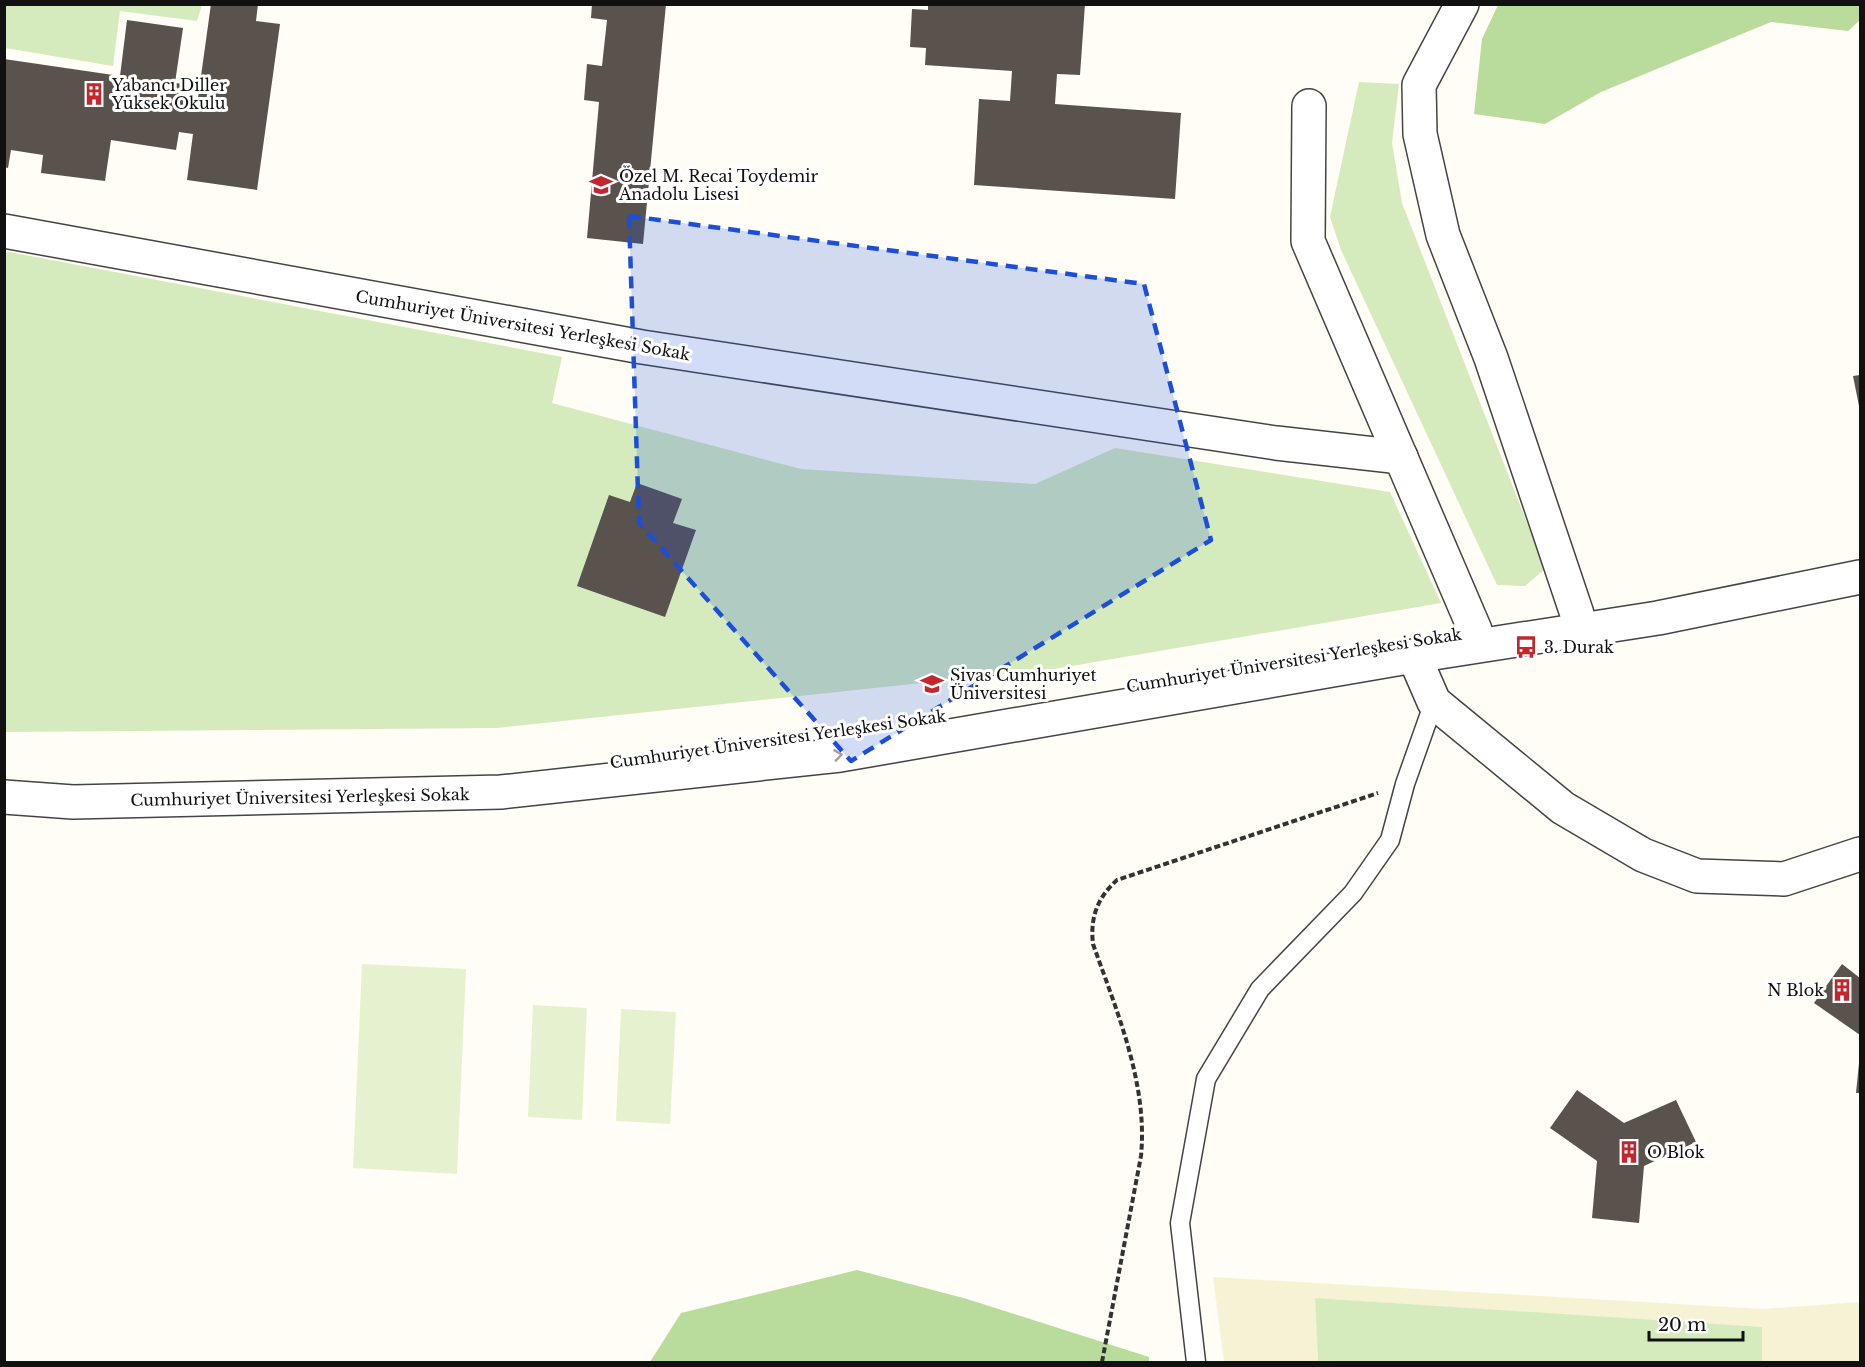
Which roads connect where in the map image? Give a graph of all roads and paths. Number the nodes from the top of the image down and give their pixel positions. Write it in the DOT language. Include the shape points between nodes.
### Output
graph roads {
  1 [pos="1462,4"];
  2 [pos="1309,106"];
  3 [pos="4,231"];
  4 [pos="1401,457"];
  5 [pos="1860,562"];
  6 [pos="1860,577"];
  7 [pos="1577,614"];
  8 [pos="1475,630"];
  9 [pos="1414,656"];
  10 [pos="1434,702"];
  11 [pos="4,776"];
  12 [pos="1405,784"];
  13 [pos="4,797"];
  14 [pos="1860,854"];
  15 [pos="1102,1362"];
  16 [pos="1196,1362"];
  1 -- 7 [label="street" via="1419,85 1420,134 1443,235 1491,357"];
  2 -- 4 [label="street, Cumhuriyet Üniversitesi Yerleşkesi Sokak" via="1308,241"];
  3 -- 4 [label="street, Cumhuriyet Üniversitesi Yerleşkesi Sokak" via="642,347 1276,443"];
  4 -- 8 [label="street, Cumhuriyet Üniversitesi Yerleşkesi Sokak"];
  5 -- 7 [label="street, Cumhuriyet Üniversitesi Yerleşkesi Sokak"];
  6 -- 9 [label="street, Cumhuriyet Üniversitesi Yerleşkesi Sokak" via="1658,618"];
  7 -- 8 [label="street, Cumhuriyet Üniversitesi Yerleşkesi Sokak"];
  8 -- 11 [label="street, Cumhuriyet Üniversitesi Yerleşkesi Sokak" via="838,734 512,772 304,783 74,782"];
  9 -- 10 [label="street, Cumhuriyet Üniversitesi Yerleşkesi Sokak"];
  13 -- 9 [label="street, Cumhuriyet Üniversitesi Yerleşkesi Sokak, one-way" via="73,802 501,792 840,755"];
  10 -- 12 [label="lane"];
  10 -- 14 [label="street, Cumhuriyet Üniversitesi Yerleşkesi Sokak" via="1563,808 1643,855 1697,876 1784,879"];
  12 -- 15 [label="path" via="1117,880 1101,898 1092,920 1093,945 1138,1085 1143,1131"];
  12 -- 16 [label="lane" via="1390,840 1353,893 1260,989 1206,1079 1180,1224"];
}
